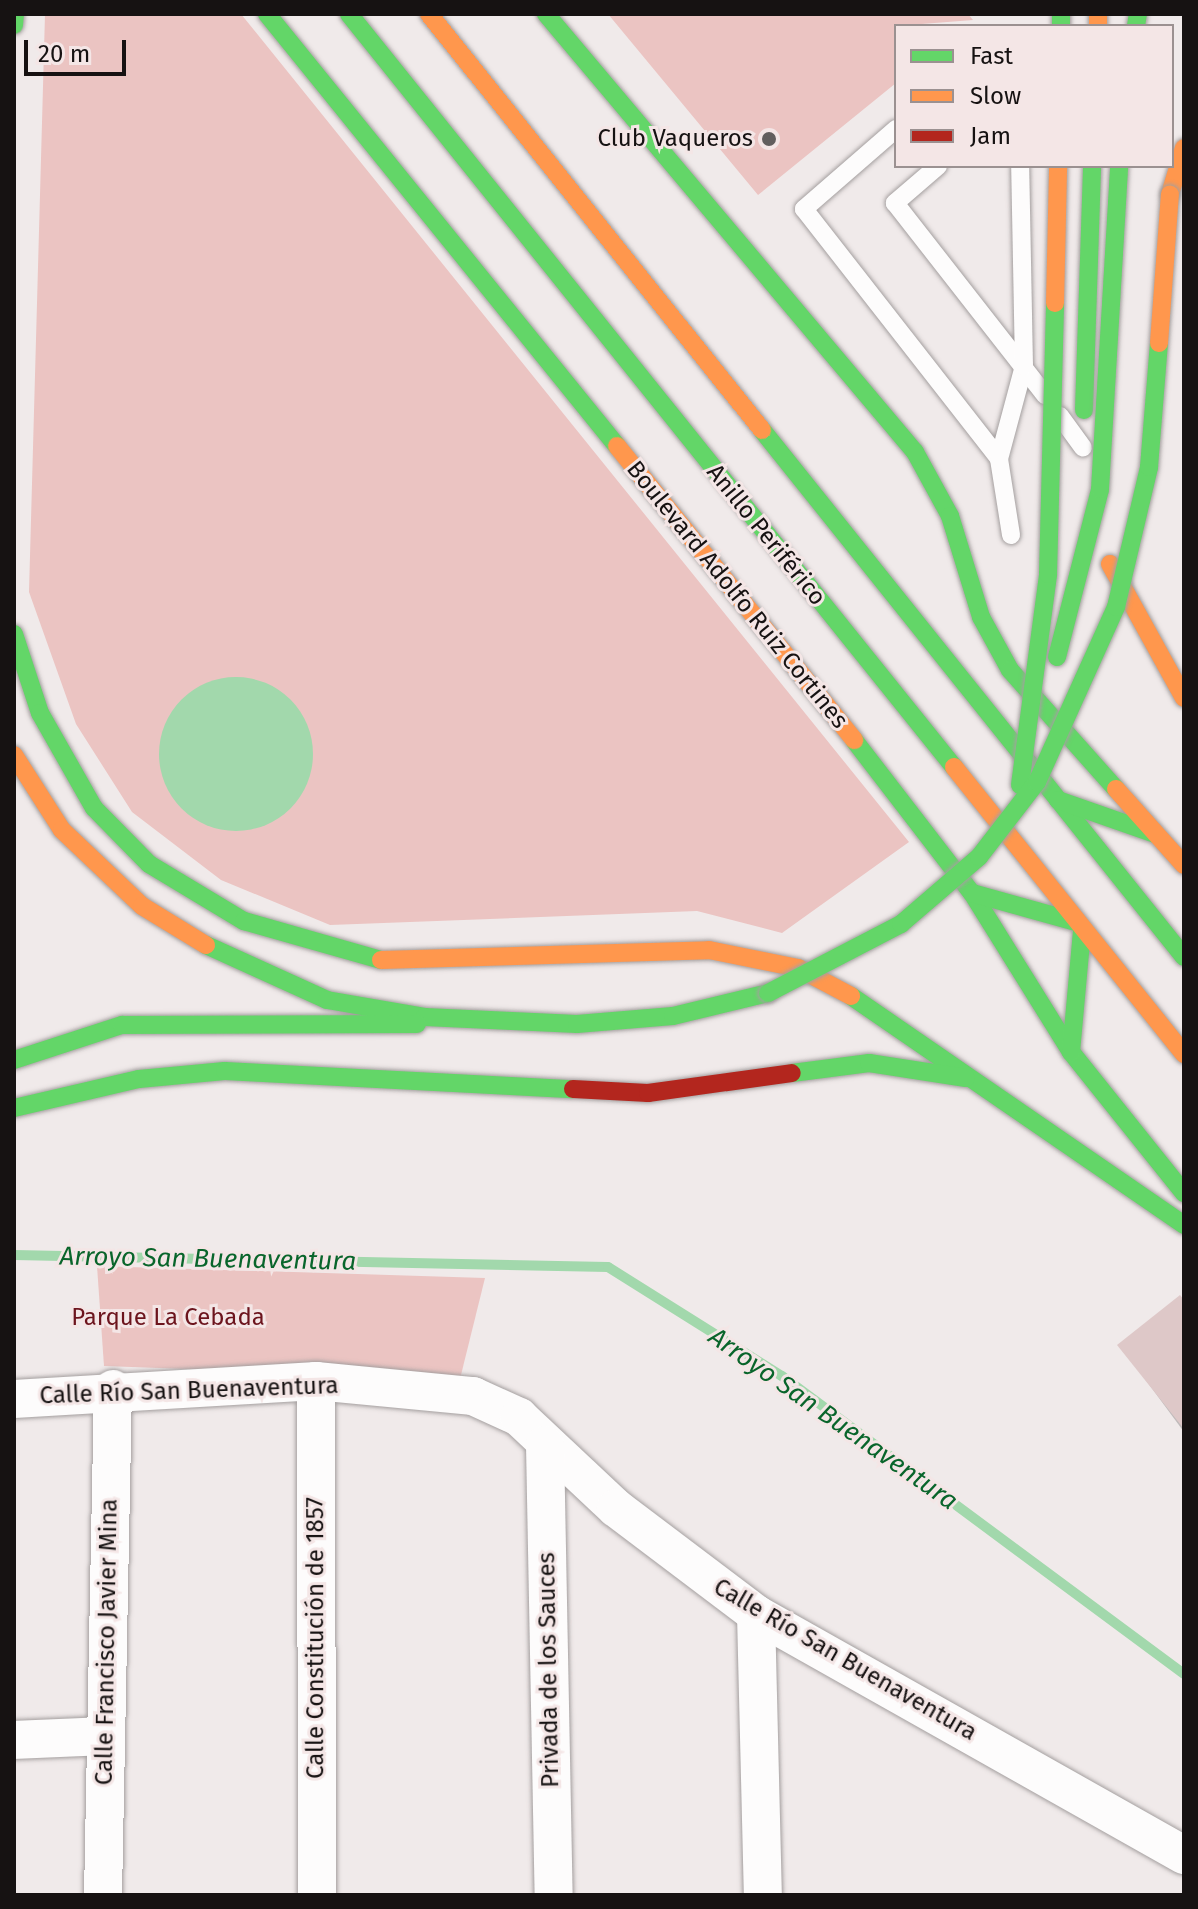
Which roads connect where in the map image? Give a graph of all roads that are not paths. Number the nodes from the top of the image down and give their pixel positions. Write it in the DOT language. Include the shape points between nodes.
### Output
graph roads {
  1 [pos="15,14"];
  2 [pos="267,14"];
  3 [pos="349,14"];
  4 [pos="429,14"];
  5 [pos="546,14"];
  6 [pos="14,25"];
  7 [pos="894,131"];
  8 [pos="1184,148"];
  9 [pos="936,168"];
  10 [pos="1020,168"];
  11 [pos="1058,168"];
  12 [pos="1092,168"];
  13 [pos="1119,168"];
  14 [pos="1024,366"];
  15 [pos="1083,448"];
  16 [pos="999,459"];
  17 [pos="1011,535"];
  18 [pos="14,634"];
  19 [pos="1184,698"];
  20 [pos="1031,718"];
  21 [pos="1052,722"];
  22 [pos="14,755"];
  23 [pos="1058,803"];
  24 [pos="1014,816"];
  25 [pos="31,821"];
  26 [pos="1155,834"];
  27 [pos="1184,865"];
  28 [pos="114,884"];
  29 [pos="972,893"];
  30 [pos="1079,926"];
  31 [pos="1184,957"];
  32 [pos="475,1018"];
  33 [pos="1071,1052"];
  34 [pos="1184,1054"];
  35 [pos="14,1060"];
  36 [pos="966,1078"];
  37 [pos="14,1108"];
  38 [pos="1184,1193"];
  39 [pos="1184,1225"];
  40 [pos="316,1381"];
  41 [pos="113,1389"];
  42 [pos="14,1399"];
  43 [pos="545,1445"];
  44 [pos="756,1614"];
  45 [pos="105,1736"];
  46 [pos="14,1740"];
  47 [pos="1184,1855"];
  48 [pos="103,1895"];
  49 [pos="317,1895"];
  50 [pos="554,1895"];
  51 [pos="763,1895"];
  1 -- 6 [label="main road"];
  2 -- 29 [label="main road, Boulevard Adolfo Ruiz Cortines"];
  3 -- 30 [label="main road, Anillo Periférico"];
  4 -- 23 [label="main road"];
  5 -- 21 [label="main road" via="915,452 950,516 995,646"];
  7 -- 16 [label="lane" via="804,209"];
  8 -- 24 [label="main road, bridge" via="1170,194 1156,416 1129,562 1080,698"];
  9 -- 14 [label="lane" via="895,203"];
  10 -- 14 [label="lane"];
  11 -- 20 [label="main road, bridge" via="1053,484"];
  12 -- 15 [label="main road"];
  13 -- 20 [label="main road, bridge" via="1100,489 1074,608"];
  14 -- 15 [label="lane"];
  14 -- 16 [label="lane"];
  15 -- 19 [label="main road" via="1111,567"];
  16 -- 17 [label="lane"];
  18 -- 36 [label="main road" via="40,713 94,808 149,864 244,921 307,944 386,961 709,950 767,959 855,998"];
  20 -- 24 [label="main road, bridge"];
  21 -- 23 [label="main road"];
  21 -- 26 [label="main road"];
  22 -- 28 [label="main road" via="62,830"];
  23 -- 26 [label="main road"];
  23 -- 31 [label="main road"];
  24 -- 32 [label="main road, bridge" via="901,924 799,981 673,1016 526,1023"];
  25 -- 28 [label="main road"];
  26 -- 27 [label="main road"];
  28 -- 32 [label="main road" via="207,948 280,983 375,1011"];
  29 -- 30 [label="main road"];
  29 -- 33 [label="main road, Boulevard Adolfo Ruiz Cortines"];
  30 -- 33 [label="main road"];
  30 -- 34 [label="main road, Anillo Periférico"];
  32 -- 35 [label="main road" via="311,1029 122,1025"];
  33 -- 38 [label="main road, Boulevard Adolfo Ruiz Cortines"];
  36 -- 37 [label="main road" via="869,1063 648,1093 225,1071 139,1079"];
  36 -- 39 [label="main road"];
  40 -- 41 [label="street, Calle Río San Buenaventura"];
  40 -- 43 [label="street, Calle Río San Buenaventura" via="473,1396 519,1417"];
  40 -- 49 [label="street, Calle Constitución de 1857"];
  41 -- 42 [label="street, Calle Río San Buenaventura"];
  41 -- 45 [label="street, Calle Francisco Javier Mina"];
  43 -- 44 [label="street, Calle Río San Buenaventura" via="676,1558"];
  43 -- 50 [label="street, Privada de los Sauces"];
  44 -- 47 [label="street, Calle Río San Buenaventura"];
  44 -- 51 [label="street"];
  45 -- 46 [label="street"];
  45 -- 48 [label="street, Calle Francisco Javier Mina"];
}
